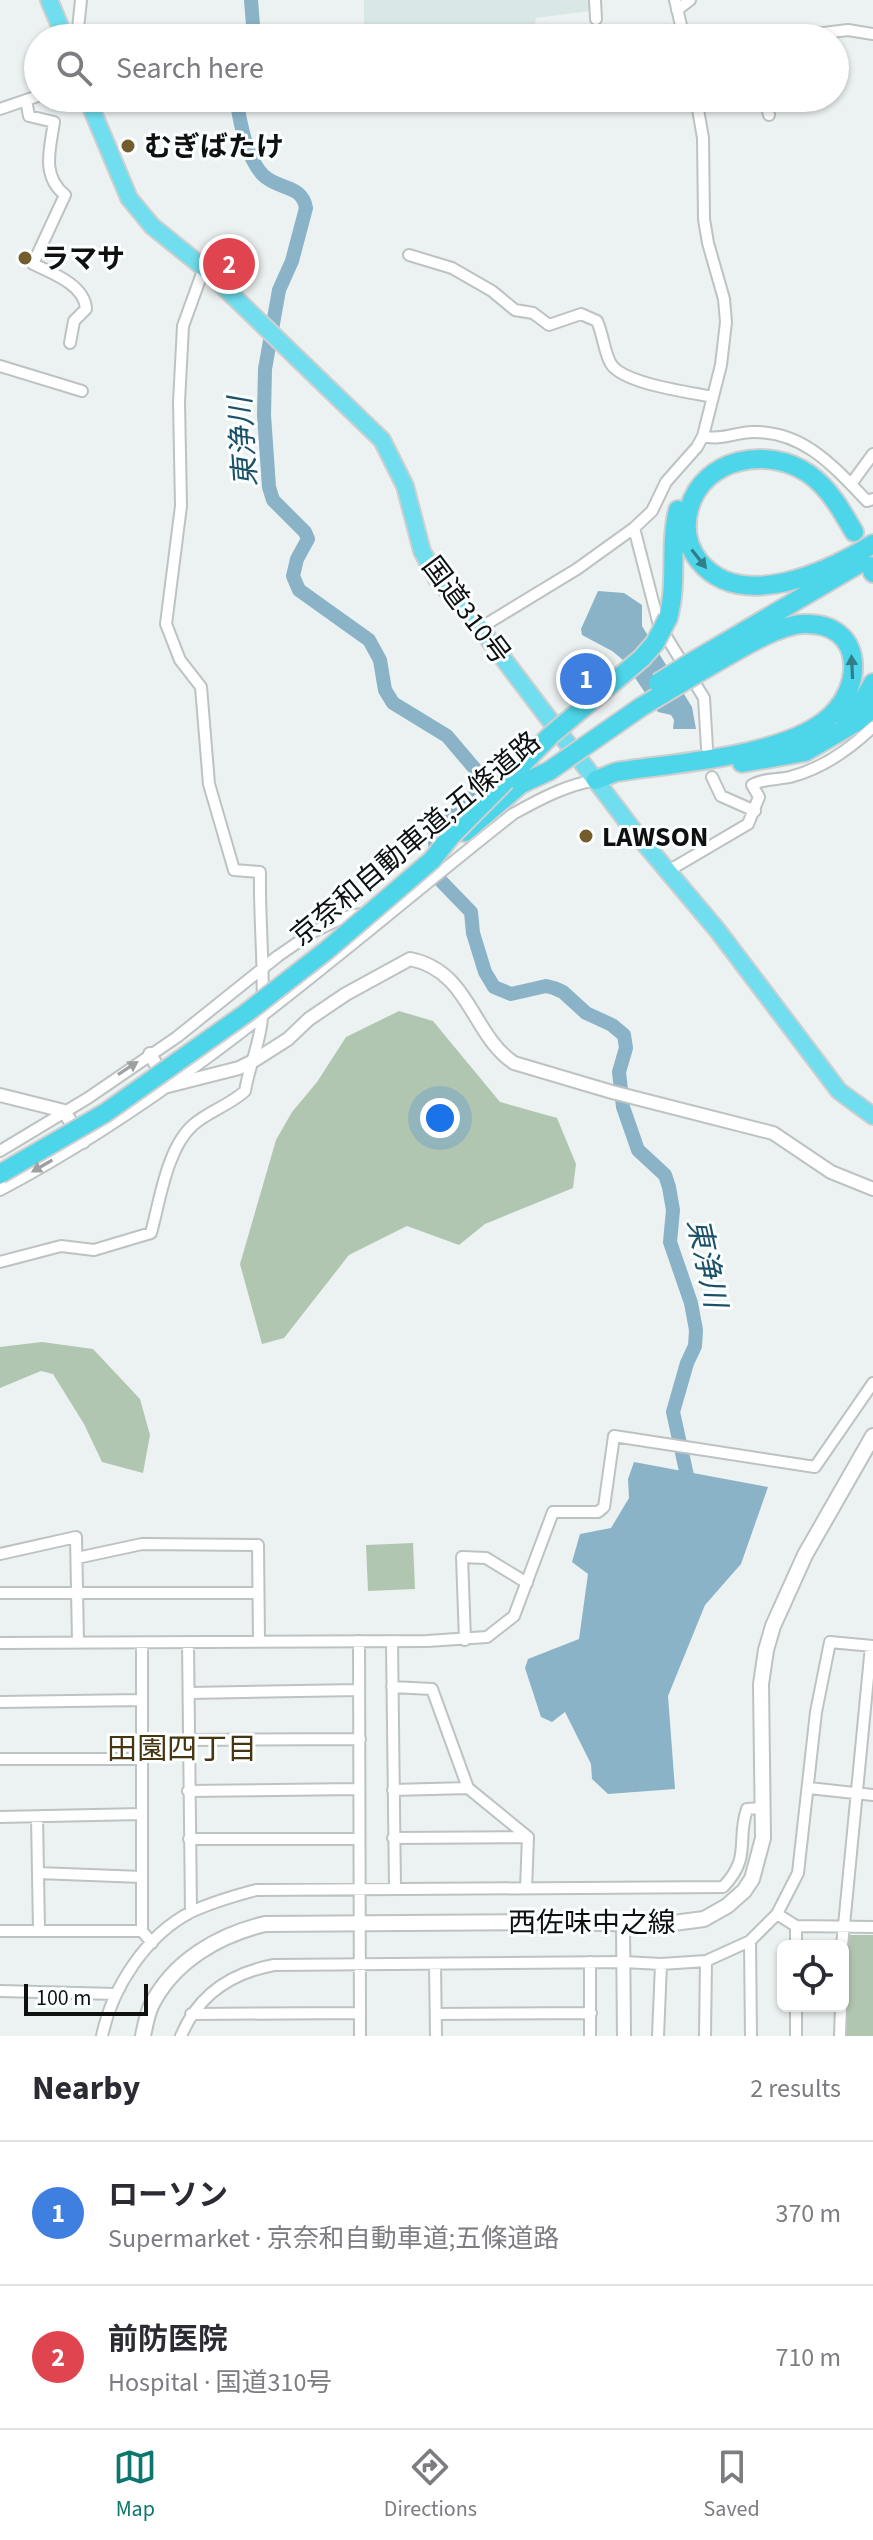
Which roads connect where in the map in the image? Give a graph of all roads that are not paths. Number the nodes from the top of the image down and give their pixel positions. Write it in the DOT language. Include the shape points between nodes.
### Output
graph roads {
  1 [pos="49,0"];
  2 [pos="81,0"];
  3 [pos="595,0"];
  4 [pos="690,0"];
  5 [pos="676,5"];
  6 [pos="596,19"];
  7 [pos="59,24"];
  8 [pos="78,24"];
  9 [pos="849,30"];
  10 [pos="873,34"];
  11 [pos="24,101"];
  12 [pos="0,109"];
  13 [pos="28,112"];
  14 [pos="93,112"];
  15 [pos="698,112"];
  16 [pos="768,112"];
  17 [pos="769,115"];
  18 [pos="409,255"];
  19 [pos="204,268"];
  20 [pos="70,343"];
  21 [pos="0,366"];
  22 [pos="82,391"];
  23 [pos="713,397"];
  24 [pos="703,436"];
  25 [pos="873,454"];
  26 [pos="851,484"];
  27 [pos="873,499"];
  28 [pos="634,528"];
  29 [pos="873,544"];
  30 [pos="872,565"];
  31 [pos="480,628"];
  32 [pos="694,668"];
  33 [pos="873,683"];
  34 [pos="873,696"];
  35 [pos="873,708"];
  36 [pos="864,725"];
  37 [pos="707,748"];
  38 [pos="746,753"];
  39 [pos="712,777"];
  40 [pos="596,780"];
  41 [pos="755,811"];
  42 [pos="432,860"];
  43 [pos="668,871"];
  44 [pos="387,913"];
  45 [pos="261,972"];
  46 [pos="262,1016"];
  47 [pos="150,1054"];
  48 [pos="255,1060"];
  49 [pos="168,1086"];
  50 [pos="0,1095"];
  51 [pos="64,1111"];
  52 [pos="873,1116"];
  53 [pos="83,1142"];
  54 [pos="0,1151"];
  55 [pos="0,1174"];
  56 [pos="873,1189"];
  57 [pos="0,1190"];
  58 [pos="0,1262"];
  59 [pos="873,1383"];
  60 [pos="873,1436"];
  61 [pos="0,1554"];
  62 [pos="77,1558"];
  63 [pos="527,1583"];
  64 [pos="78,1592"];
  65 [pos="0,1593"];
  66 [pos="258,1593"];
  67 [pos="465,1640"];
  68 [pos="259,1641"];
  69 [pos="359,1641"];
  70 [pos="392,1641"];
  71 [pos="78,1642"];
  72 [pos="188,1642"];
  73 [pos="0,1643"];
  74 [pos="142,1643"];
  75 [pos="872,1646"];
  76 [pos="392,1687"];
  77 [pos="359,1690"];
  78 [pos="190,1693"];
  79 [pos="141,1700"];
  80 [pos="0,1702"];
  81 [pos="360,1739"];
  82 [pos="189,1740"];
  83 [pos="0,1759"];
  84 [pos="141,1759"];
  85 [pos="468,1788"];
  86 [pos="809,1788"];
  87 [pos="358,1789"];
  88 [pos="393,1790"];
  89 [pos="188,1791"];
  90 [pos="856,1794"];
  91 [pos="873,1795"];
  92 [pos="762,1808"];
  93 [pos="141,1814"];
  94 [pos="0,1817"];
  95 [pos="37,1817"];
  96 [pos="528,1837"];
  97 [pos="393,1838"];
  98 [pos="189,1839"];
  99 [pos="359,1839"];
  100 [pos="38,1873"];
  101 [pos="142,1877"];
  102 [pos="526,1888"];
  103 [pos="395,1889"];
  104 [pos="361,1890"];
  105 [pos="191,1912"];
  106 [pos="777,1914"];
  107 [pos="361,1923"];
  108 [pos="623,1925"];
  109 [pos="796,1926"];
  110 [pos="842,1927"];
  111 [pos="873,1927"];
  112 [pos="39,1930"];
  113 [pos="0,1931"];
  114 [pos="142,1931"];
  115 [pos="796,1940"];
  116 [pos="842,1940"];
  117 [pos="750,1941"];
  118 [pos="152,1943"];
  119 [pos="706,1961"];
  120 [pos="590,1962"];
  121 [pos="624,1962"];
  122 [pos="359,1964"];
  123 [pos="661,1964"];
  124 [pos="435,1965"];
  125 [pos="0,1991"];
  126 [pos="116,1994"];
  127 [pos="796,2012"];
  128 [pos="841,2012"];
  129 [pos="359,2013"];
  130 [pos="591,2013"];
  131 [pos="191,2014"];
  132 [pos="436,2014"];
  133 [pos="102,2036"];
  134 [pos="143,2036"];
  135 [pos="181,2036"];
  136 [pos="360,2036"];
  137 [pos="436,2036"];
  138 [pos="590,2036"];
  139 [pos="624,2036"];
  140 [pos="658,2036"];
  141 [pos="705,2036"];
  142 [pos="751,2036"];
  143 [pos="796,2036"];
  144 [pos="840,2036"];
  1 -- 7 [label="highway"];
  2 -- 8 [label="street"];
  3 -- 6 [label="street"];
  4 -- 5 [label="street"];
  9 -- 10 [label="street"];
  11 -- 12 [label="street"];
  13 -- 20 [label="street" via="54,122 48,169 65,195 33,264 76,288 86,300"];
  14 -- 19 [label="highway, 国道310号" via="129,198 152,226"];
  15 -- 23 [label="street" via="704,219 726,322"];
  16 -- 17 [label="street"];
  18 -- 23 [label="street" via="452,268 515,310 533,313 549,325 581,314 597,321 609,360 618,371"];
  19 -- 31 [label="highway, 国道310号" via="382,440 405,486 422,551 437,579"];
  19 -- 45 [label="street" via="183,326 181,506 166,624 180,660 201,687 209,784 234,870 260,872"];
  21 -- 22 [label="street"];
  23 -- 24 [label="street"];
  24 -- 26 [label="street" via="755,431 794,439 815,450"];
  24 -- 28 [label="street" via="666,482 652,511"];
  25 -- 26 [label="street"];
  26 -- 27 [label="street" via="867,501"];
  28 -- 31 [label="street"];
  28 -- 37 [label="street" via="659,625 704,698"];
  42 -- 29 [label="highway, one-way, bridge" via="551,735 655,643 675,588 679,505 708,467 741,453 781,453 832,486 858,530 812,475 778,460 732,463 692,498 686,525 688,543 716,575 744,584 796,581"];
  30 -- 32 [label="highway"];
  31 -- 40 [label="highway, 国道310号"];
  38 -- 32 [label="highway, one-way" via="822,723 838,708 854,678 847,645 819,624 792,625"];
  32 -- 42 [label="highway, 京奈和自動車道;五條道路, bridge" via="549,771 521,784"];
  33 -- 38 [label="highway" via="829,732 800,744"];
  34 -- 36 [label="highway"];
  35 -- 36 [label="highway"];
  36 -- 40 [label="highway" via="805,752 619,782"];
  36 -- 41 [label="street" via="853,744 822,764 752,785 759,797"];
  38 -- 40 [label="highway" via="616,772"];
  39 -- 41 [label="street" via="721,796"];
  40 -- 43 [label="highway, 国道310号"];
  40 -- 44 [label="street" via="513,814"];
  41 -- 43 [label="street" via="748,824"];
  42 -- 55 [label="highway, 京奈和自動車道;五條道路, bridge" via="194,1051 105,1113"];
  43 -- 52 [label="highway, 国道310号" via="839,1091"];
  44 -- 45 [label="street" via="358,914 325,925"];
  44 -- 46 [label="street"];
  45 -- 46 [label="street"];
  45 -- 47 [label="street"];
  46 -- 48 [label="street"];
  46 -- 49 [label="street"];
  47 -- 49 [label="street"];
  51 -- 47 [label="street, one-way"];
  48 -- 49 [label="street"];
  48 -- 56 [label="street" via="346,994 410,959 425,962 447,977 501,1054 514,1063 773,1133 831,1172"];
  48 -- 58 [label="street" via="245,1091 196,1122 175,1149 151,1233 94,1250 61,1246"];
  49 -- 53 [label="street"];
  50 -- 51 [label="street"];
  51 -- 53 [label="street"];
  51 -- 54 [label="street"];
  53 -- 57 [label="street, one-way"];
  59 -- 63 [label="street" via="815,1467 614,1436 604,1507 598,1512 553,1512"];
  60 -- 92 [label="main road, 西佐味中之線" via="805,1555 770,1638 761,1684"];
  61 -- 62 [label="street" via="76,1537"];
  62 -- 64 [label="street"];
  62 -- 66 [label="street" via="142,1544 258,1545"];
  63 -- 67 [label="street" via="514,1616 487,1637"];
  63 -- 67 [label="street" via="486,1558 462,1557"];
  64 -- 65 [label="street"];
  64 -- 66 [label="street"];
  64 -- 71 [label="street"];
  66 -- 68 [label="street"];
  67 -- 70 [label="street"];
  68 -- 69 [label="street"];
  68 -- 72 [label="street"];
  69 -- 70 [label="street"];
  69 -- 77 [label="street"];
  70 -- 76 [label="street"];
  71 -- 73 [label="street"];
  71 -- 74 [label="street"];
  72 -- 74 [label="street"];
  72 -- 78 [label="street"];
  74 -- 79 [label="street"];
  75 -- 86 [label="street" via="830,1642"];
  75 -- 90 [label="street"];
  76 -- 85 [label="street" via="432,1689"];
  76 -- 88 [label="street"];
  77 -- 78 [label="street"];
  77 -- 81 [label="street"];
  78 -- 82 [label="street"];
  79 -- 80 [label="street"];
  79 -- 84 [label="street"];
  81 -- 82 [label="street"];
  81 -- 87 [label="street"];
  82 -- 89 [label="street"];
  83 -- 84 [label="street"];
  84 -- 93 [label="street"];
  85 -- 88 [label="street"];
  85 -- 96 [label="street"];
  86 -- 90 [label="street"];
  86 -- 106 [label="street" via="798,1873"];
  87 -- 89 [label="street"];
  87 -- 99 [label="street"];
  88 -- 97 [label="street"];
  89 -- 98 [label="street"];
  90 -- 91 [label="street"];
  90 -- 110 [label="street"];
  92 -- 102 [label="street" via="747,1809 743,1853 723,1887"];
  92 -- 108 [label="main road, 西佐味中之線" via="758,1863 744,1891 727,1906 686,1923"];
  93 -- 95 [label="street"];
  93 -- 101 [label="street"];
  94 -- 95 [label="street"];
  95 -- 100 [label="street"];
  96 -- 97 [label="street"];
  96 -- 102 [label="street"];
  97 -- 103 [label="street"];
  98 -- 99 [label="street"];
  98 -- 105 [label="street"];
  99 -- 104 [label="street"];
  100 -- 101 [label="street"];
  100 -- 112 [label="street"];
  101 -- 114 [label="street"];
  102 -- 103 [label="street"];
  103 -- 104 [label="street"];
  104 -- 105 [label="street" via="256,1890"];
  104 -- 107 [label="street"];
  105 -- 118 [label="street"];
  106 -- 109 [label="street"];
  106 -- 117 [label="street"];
  107 -- 108 [label="main road, 西佐味中之線"];
  107 -- 122 [label="street"];
  107 -- 134 [label="main road, 西佐味中之線" via="265,1924 212,1943 188,1959 160,1991"];
  108 -- 121 [label="street"];
  109 -- 110 [label="street"];
  109 -- 115 [label="street"];
  110 -- 111 [label="street"];
  110 -- 116 [label="street"];
  112 -- 113 [label="street"];
  112 -- 114 [label="street"];
  114 -- 118 [label="street"];
  117 -- 119 [label="street"];
  117 -- 142 [label="street"];
  118 -- 126 [label="street"];
  119 -- 123 [label="street"];
  119 -- 141 [label="street"];
  120 -- 121 [label="street"];
  120 -- 124 [label="street"];
  120 -- 130 [label="street"];
  121 -- 123 [label="street"];
  121 -- 139 [label="street"];
  122 -- 124 [label="street"];
  122 -- 129 [label="street"];
  122 -- 131 [label="street" via="253,1969 230,1979"];
  123 -- 140 [label="street"];
  124 -- 132 [label="street"];
  125 -- 126 [label="street"];
  126 -- 133 [label="street"];
  127 -- 143 [label="street"];
  128 -- 144 [label="street"];
  129 -- 131 [label="street"];
  129 -- 136 [label="street"];
  130 -- 132 [label="street"];
  130 -- 138 [label="street"];
  131 -- 135 [label="street"];
  132 -- 137 [label="street"];
}
